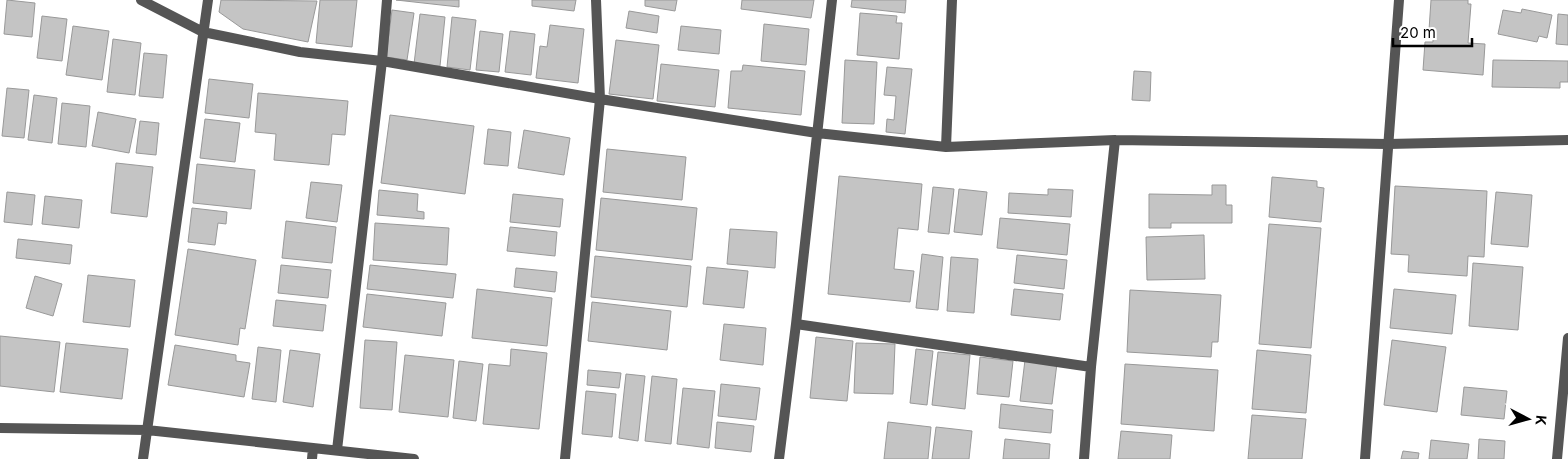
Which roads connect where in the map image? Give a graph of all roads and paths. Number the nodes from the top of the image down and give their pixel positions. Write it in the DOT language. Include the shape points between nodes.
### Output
graph roads {
  1 [pos="141,0"];
  2 [pos="208,0"];
  3 [pos="387,0"];
  4 [pos="596,0"];
  5 [pos="832,0"];
  6 [pos="952,0"];
  7 [pos="1399,0"];
  8 [pos="203,32"];
  9 [pos="382,61"];
  10 [pos="600,99"];
  11 [pos="816,133"];
  12 [pos="1114,140"];
  13 [pos="1568,140"];
  14 [pos="1388,144"];
  15 [pos="946,147"];
  16 [pos="796,324"];
  17 [pos="1568,338"];
  18 [pos="1091,367"];
  19 [pos="0,428"];
  20 [pos="146,430"];
  21 [pos="313,448"];
  22 [pos="337,450"];
  23 [pos="143,459"];
  24 [pos="312,459"];
  25 [pos="414,459"];
  26 [pos="565,459"];
  27 [pos="779,459"];
  28 [pos="1084,459"];
  29 [pos="1365,459"];
  30 [pos="1557,459"];
  1 -- 8 [label="street"];
  2 -- 8 [label="street"];
  3 -- 9 [label="street"];
  4 -- 10 [label="street"];
  5 -- 11 [label="street"];
  6 -- 15 [label="street"];
  7 -- 14 [label="street"];
  8 -- 9 [label="street" via="300,52"];
  8 -- 20 [label="street"];
  9 -- 10 [label="street"];
  9 -- 22 [label="street"];
  10 -- 11 [label="street"];
  10 -- 26 [label="street"];
  11 -- 15 [label="street"];
  11 -- 16 [label="street"];
  12 -- 14 [label="street"];
  12 -- 15 [label="street"];
  12 -- 18 [label="street"];
  13 -- 14 [label="street"];
  14 -- 29 [label="street"];
  16 -- 18 [label="street"];
  16 -- 27 [label="street"];
  17 -- 30 [label="street"];
  18 -- 28 [label="street"];
  19 -- 20 [label="street"];
  20 -- 21 [label="street"];
  20 -- 23 [label="street"];
  21 -- 22 [label="street"];
  21 -- 24 [label="street"];
  22 -- 25 [label="street"];
}
